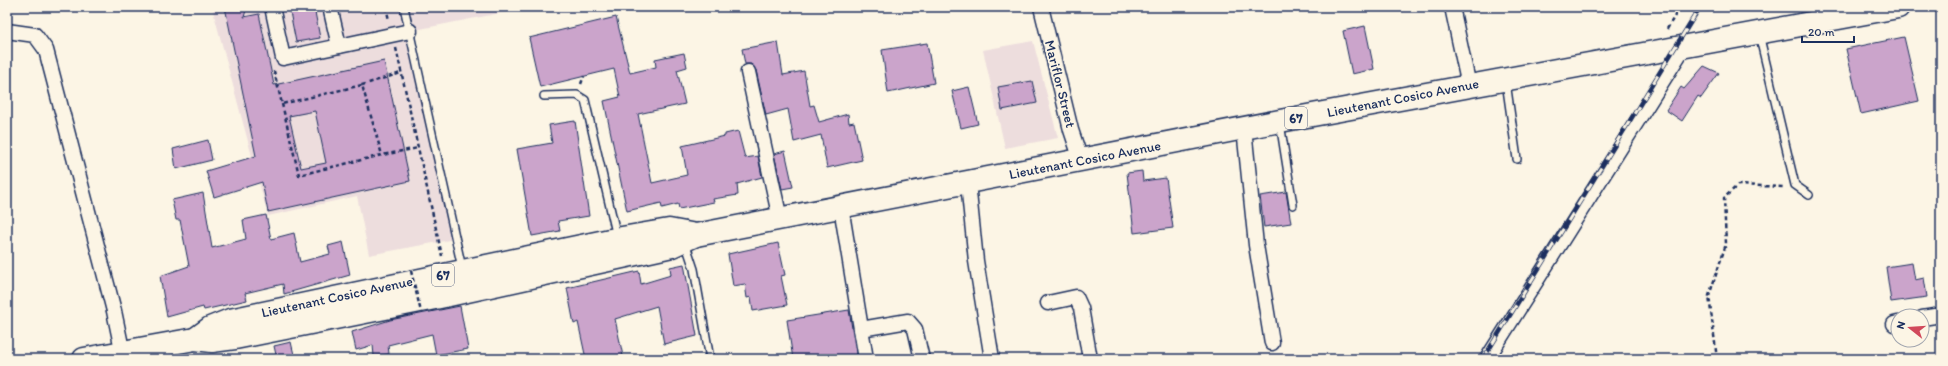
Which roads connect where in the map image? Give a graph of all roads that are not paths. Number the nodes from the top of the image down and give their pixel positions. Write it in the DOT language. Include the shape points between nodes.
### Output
graph roads {
  1 [pos="272,7"];
  2 [pos="330,7"];
  3 [pos="404,7"];
  4 [pos="1041,7"];
  5 [pos="1452,7"];
  6 [pos="1898,7"];
  7 [pos="7,31"];
  8 [pos="410,31"];
  9 [pos="1758,32"];
  10 [pos="339,46"];
  11 [pos="1684,47"];
  12 [pos="748,72"];
  13 [pos="1505,79"];
  14 [pos="1469,86"];
  15 [pos="544,96"];
  16 [pos="1280,121"];
  17 [pos="1244,129"];
  18 [pos="1517,159"];
  19 [pos="1081,160"];
  20 [pos="968,183"];
  21 [pos="1809,195"];
  22 [pos="1293,206"];
  23 [pos="841,207"];
  24 [pos="780,219"];
  25 [pos="688,236"];
  26 [pos="617,240"];
  27 [pos="455,272"];
  28 [pos="1048,303"];
  29 [pos="1941,315"];
  30 [pos="1930,317"];
  31 [pos="861,329"];
  32 [pos="195,339"];
  33 [pos="1272,343"];
  34 [pos="123,355"];
  35 [pos="84,359"];
  36 [pos="710,359"];
  37 [pos="866,359"];
  38 [pos="922,359"];
  39 [pos="992,359"];
  40 [pos="1090,359"];
  41 [pos="1487,359"];
  1 -- 10 [label="street" via="283,58"];
  2 -- 10 [label="street"];
  3 -- 8 [label="lane"];
  4 -- 19 [label="street, Mariflor Street" via="1071,130"];
  5 -- 14 [label="street"];
  6 -- 9 [label="main road, Lieutenant Cosico Avenue / 67"];
  7 -- 34 [label="street" via="35,35 46,50 114,311"];
  8 -- 10 [label="street"];
  8 -- 27 [label="lane"];
  9 -- 11 [label="main road, Lieutenant Cosico Avenue / 67"];
  9 -- 21 [label="lane" via="1795,185"];
  11 -- 13 [label="main road, Lieutenant Cosico Avenue / 67"];
  11 -- 41 [label="street"];
  12 -- 24 [label="street"];
  13 -- 14 [label="main road, Lieutenant Cosico Avenue / 67"];
  13 -- 18 [label="lane"];
  14 -- 16 [label="main road, Lieutenant Cosico Avenue / 67"];
  15 -- 26 [label="lane" via="577,95 585,100"];
  16 -- 17 [label="main road, Lieutenant Cosico Avenue / 67"];
  16 -- 22 [label="lane"];
  17 -- 19 [label="main road, Lieutenant Cosico Avenue / 67"];
  17 -- 33 [label="street" via="1256,245"];
  19 -- 20 [label="main road, Lieutenant Cosico Avenue / 67"];
  20 -- 23 [label="main road, Lieutenant Cosico Avenue / 67"];
  20 -- 39 [label="street" via="976,261"];
  23 -- 24 [label="main road, Lieutenant Cosico Avenue / 67"];
  23 -- 31 [label="street"];
  24 -- 25 [label="main road, Lieutenant Cosico Avenue / 67"];
  25 -- 26 [label="main road, Lieutenant Cosico Avenue / 67" via="669,230"];
  25 -- 32 [label="main road, Lieutenant Cosico Avenue / 67" via="672,246 402,304 235,338 212,341"];
  25 -- 36 [label="lane"];
  26 -- 27 [label="main road, Lieutenant Cosico Avenue / 67"];
  27 -- 32 [label="main road, Lieutenant Cosico Avenue / 67" via="230,320 210,328"];
  28 -- 40 [label="street" via="1076,297 1081,308"];
  29 -- 30 [label="street"];
  31 -- 37 [label="street"];
  31 -- 38 [label="street" via="908,321 915,329"];
  32 -- 34 [label="main road, Lieutenant Cosico Avenue / 67"];
  34 -- 35 [label="main road, Lieutenant Cosico Avenue / 67"];
}
